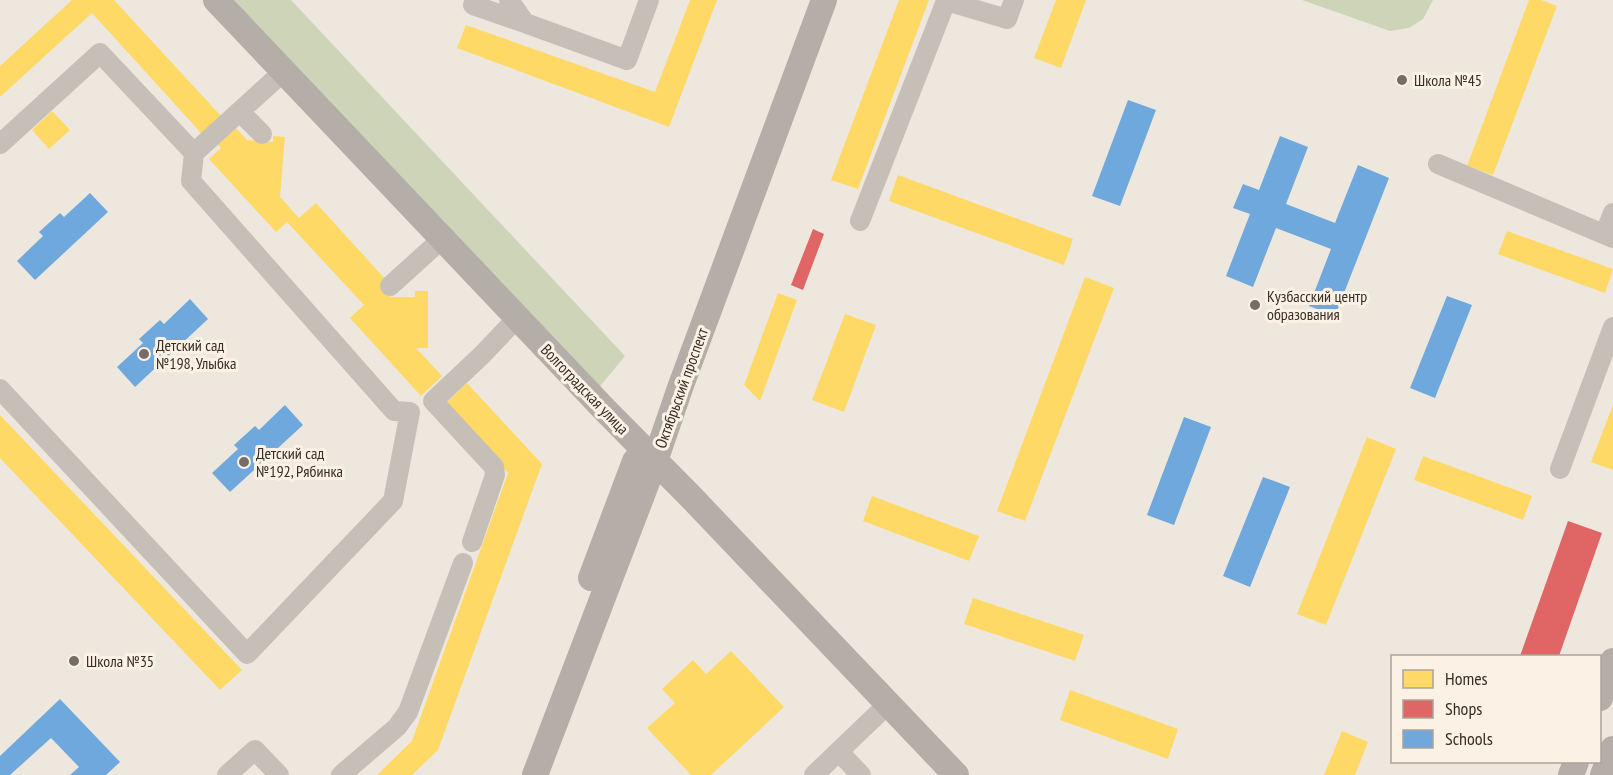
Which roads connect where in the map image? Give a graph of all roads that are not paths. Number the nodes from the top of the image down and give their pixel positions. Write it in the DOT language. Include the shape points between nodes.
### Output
graph roads {
  1 [pos="216,0"];
  2 [pos="509,0"];
  3 [pos="649,0"];
  4 [pos="806,0"];
  5 [pos="824,0"];
  6 [pos="1014,0"];
  7 [pos="473,5"];
  8 [pos="525,23"];
  9 [pos="283,72"];
  10 [pos="240,112"];
  11 [pos="262,134"];
  12 [pos="0,144"];
  13 [pos="194,153"];
  14 [pos="1438,164"];
  15 [pos="1613,213"];
  16 [pos="860,221"];
  17 [pos="1609,235"];
  18 [pos="442,239"];
  19 [pos="390,286"];
  20 [pos="517,318"];
  21 [pos="1613,327"];
  22 [pos="0,389"];
  23 [pos="433,401"];
  24 [pos="410,412"];
  25 [pos="648,454"];
  26 [pos="1560,469"];
  27 [pos="472,542"];
  28 [pos="463,563"];
  29 [pos="1613,661"];
  30 [pos="1601,693"];
  31 [pos="888,704"];
  32 [pos="1613,749"];
  33 [pos="839,752"];
  34 [pos="227,775"];
  35 [pos="279,775"];
  36 [pos="341,775"];
  37 [pos="518,775"];
  38 [pos="535,775"];
  39 [pos="814,775"];
  40 [pos="861,775"];
  41 [pos="956,775"];
  42 [pos="1603,775"];
  1 -- 9 [label="main road, Волгоградская улица"];
  2 -- 8 [label="lane"];
  3 -- 8 [label="lane" via="627,60"];
  4 -- 25 [label="main road, Октябрьский проспект"];
  5 -- 25 [label="main road, Октябрьский проспект" via="680,388"];
  6 -- 16 [label="lane" via="1007,20 946,1"];
  7 -- 8 [label="lane"];
  9 -- 10 [label="lane"];
  9 -- 18 [label="main road, Волгоградская улица"];
  10 -- 11 [label="lane"];
  10 -- 13 [label="lane"];
  12 -- 13 [label="lane" via="100,53"];
  13 -- 24 [label="lane" via="192,182 394,411"];
  14 -- 17 [label="lane"];
  15 -- 17 [label="lane"];
  18 -- 19 [label="lane"];
  18 -- 20 [label="main road, Волгоградская улица"];
  20 -- 23 [label="lane"];
  20 -- 25 [label="main road, Волгоградская улица"];
  21 -- 26 [label="lane"];
  22 -- 24 [label="lane" via="246,654 393,501"];
  23 -- 24 [label="lane"];
  23 -- 27 [label="lane" via="494,467 495,475"];
  25 -- 31 [label="main road, Волгоградская улица"];
  25 -- 37 [label="main road, Октябрьский проспект" via="617,506"];
  25 -- 38 [label="main road, Октябрьский проспект"];
  28 -- 36 [label="lane" via="408,712 397,727"];
  29 -- 30 [label="main road"];
  31 -- 33 [label="lane"];
  31 -- 41 [label="main road, Волгоградская улица"];
  32 -- 42 [label="main road"];
  33 -- 39 [label="lane"];
  33 -- 40 [label="lane"];
  34 -- 35 [label="lane" via="255,750"];
}
